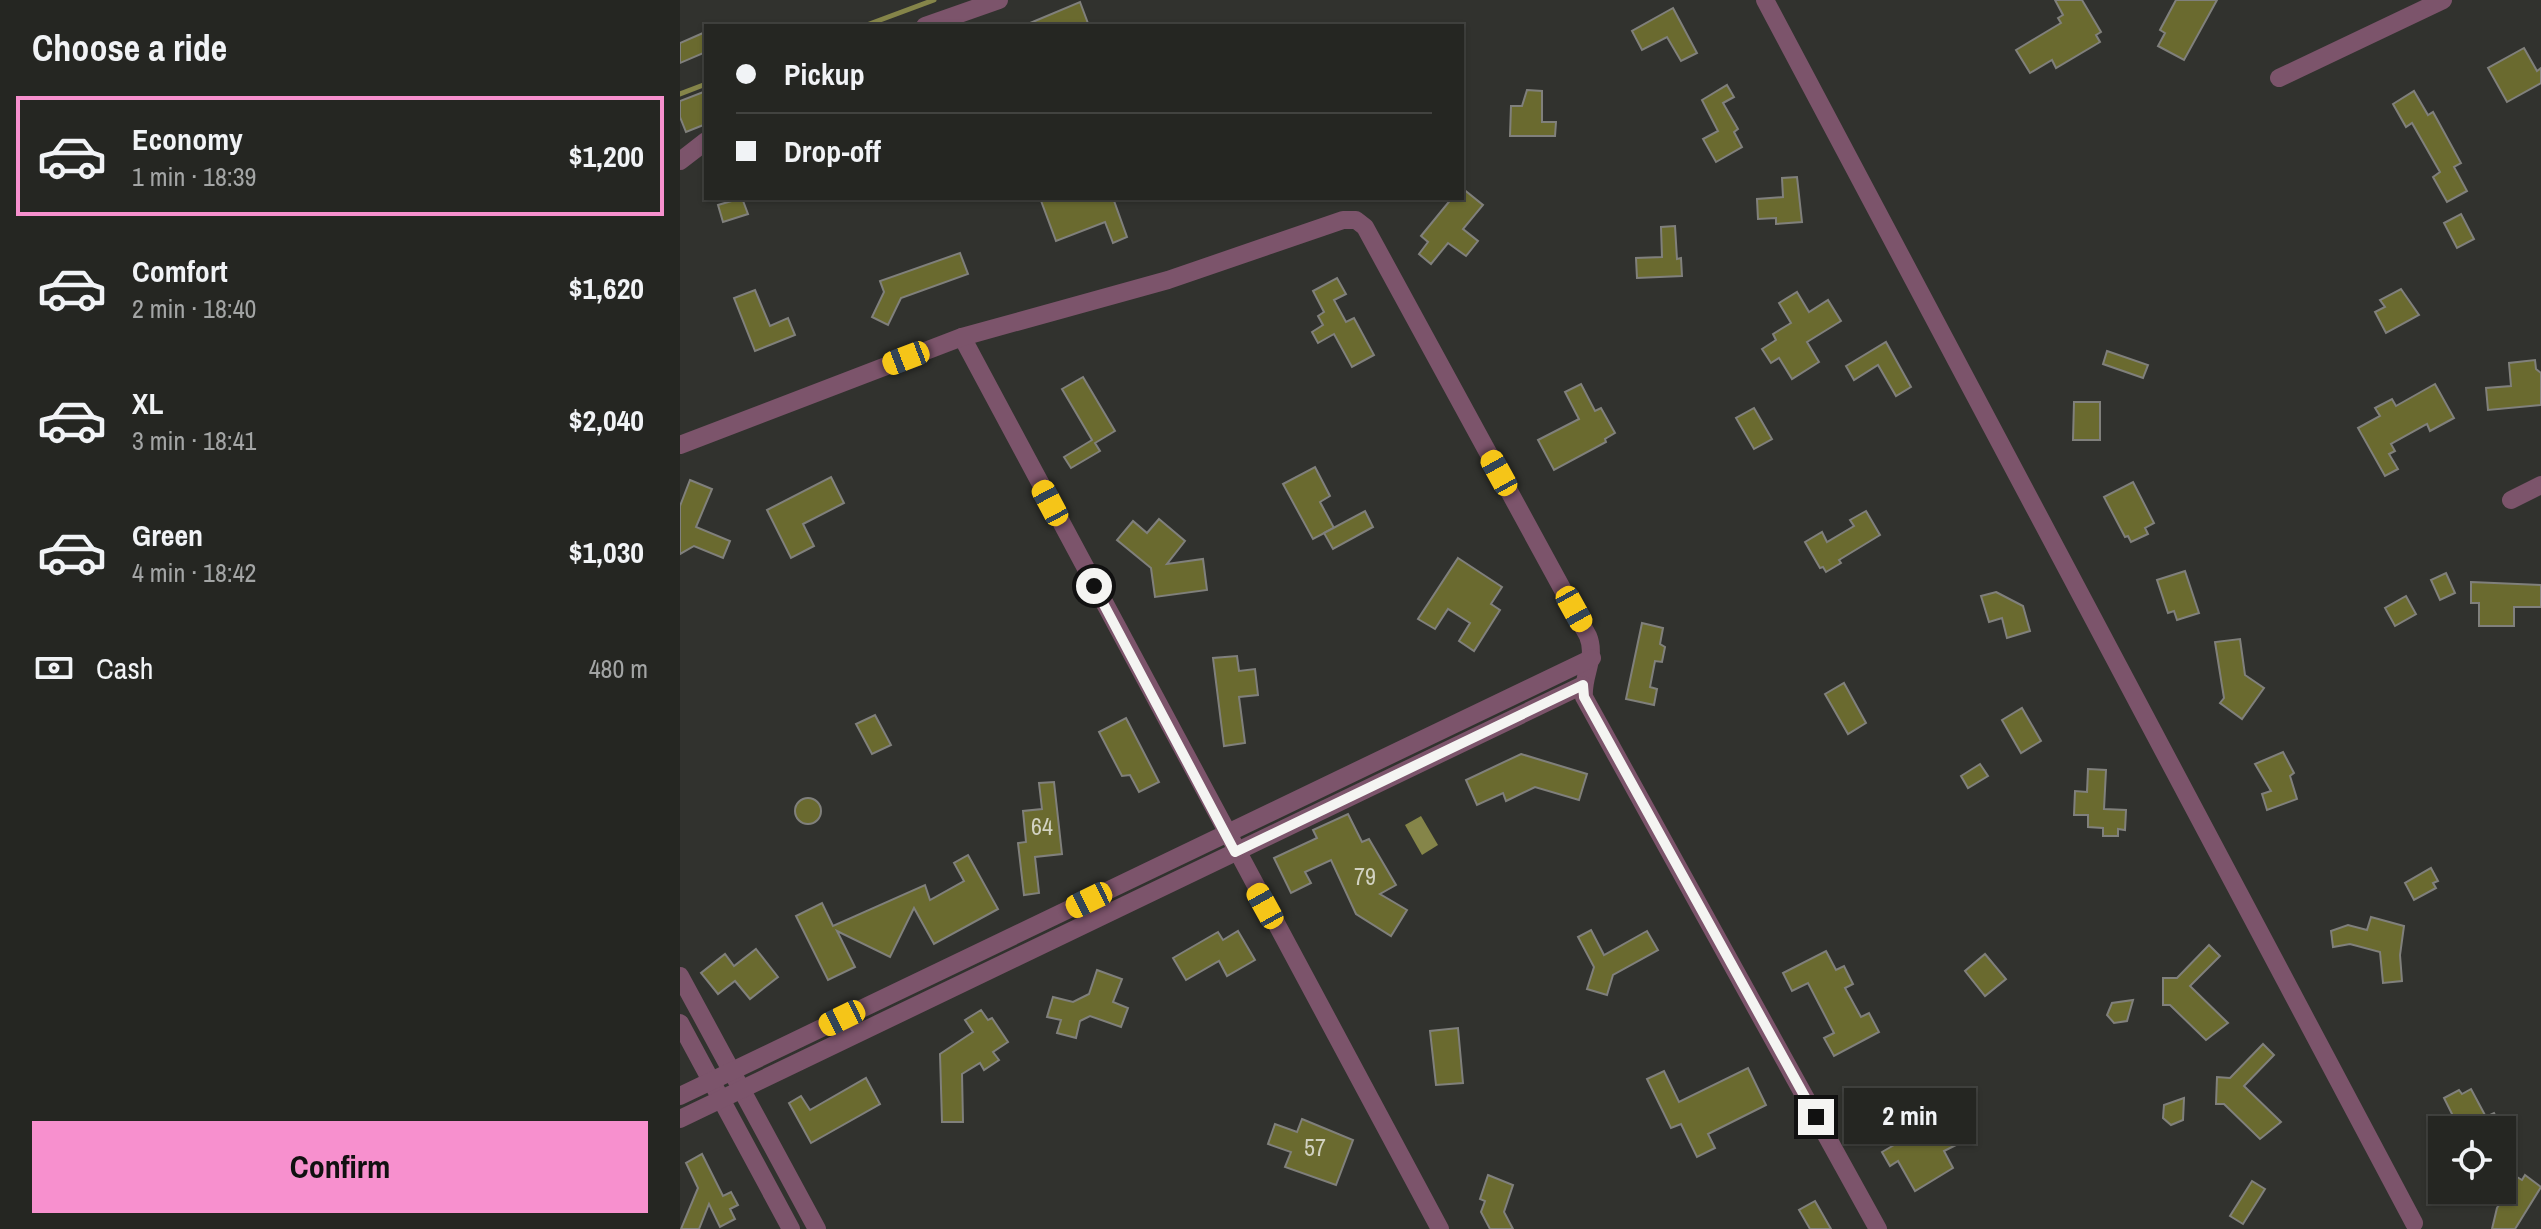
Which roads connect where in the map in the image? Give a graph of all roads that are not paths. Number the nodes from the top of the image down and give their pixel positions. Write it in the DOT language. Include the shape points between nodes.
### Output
graph roads {
  1 [pos="999,0"];
  2 [pos="1765,0"];
  3 [pos="2443,0"];
  4 [pos="931,24"];
  5 [pos="2279,78"];
  6 [pos="704,143"];
  7 [pos="680,161"];
  8 [pos="962,337"];
  9 [pos="680,445"];
  10 [pos="2541,485"];
  11 [pos="2511,500"];
  12 [pos="1592,658"];
  13 [pos="1583,685"];
  14 [pos="1226,834"];
  15 [pos="1235,852"];
  16 [pos="680,976"];
  17 [pos="680,1023"];
  18 [pos="732,1071"];
  19 [pos="711,1080"];
  20 [pos="741,1089"];
  21 [pos="680,1096"];
  22 [pos="721,1098"];
  23 [pos="680,1119"];
  24 [pos="2414,1223"];
  25 [pos="791,1229"];
  26 [pos="817,1229"];
  27 [pos="1440,1229"];
  28 [pos="1878,1229"];
  1 -- 4 [label="street"];
  2 -- 24 [label="street"];
  3 -- 5 [label="street"];
  6 -- 7 [label="street"];
  8 -- 9 [label="street"];
  8 -- 12 [label="street" via="1356,220 1373,241 1588,636"];
  8 -- 14 [label="street"];
  10 -- 11 [label="street"];
  12 -- 13 [label="street"];
  12 -- 14 [label="street"];
  13 -- 15 [label="street"];
  13 -- 28 [label="street" via="1584,697"];
  14 -- 15 [label="street"];
  14 -- 18 [label="street"];
  15 -- 20 [label="street"];
  15 -- 27 [label="street"];
  16 -- 18 [label="street"];
  17 -- 19 [label="street"];
  18 -- 19 [label="street"];
  18 -- 20 [label="street"];
  19 -- 21 [label="street"];
  19 -- 22 [label="street"];
  20 -- 22 [label="street"];
  20 -- 26 [label="street"];
  22 -- 23 [label="street"];
  22 -- 25 [label="street"];
}
